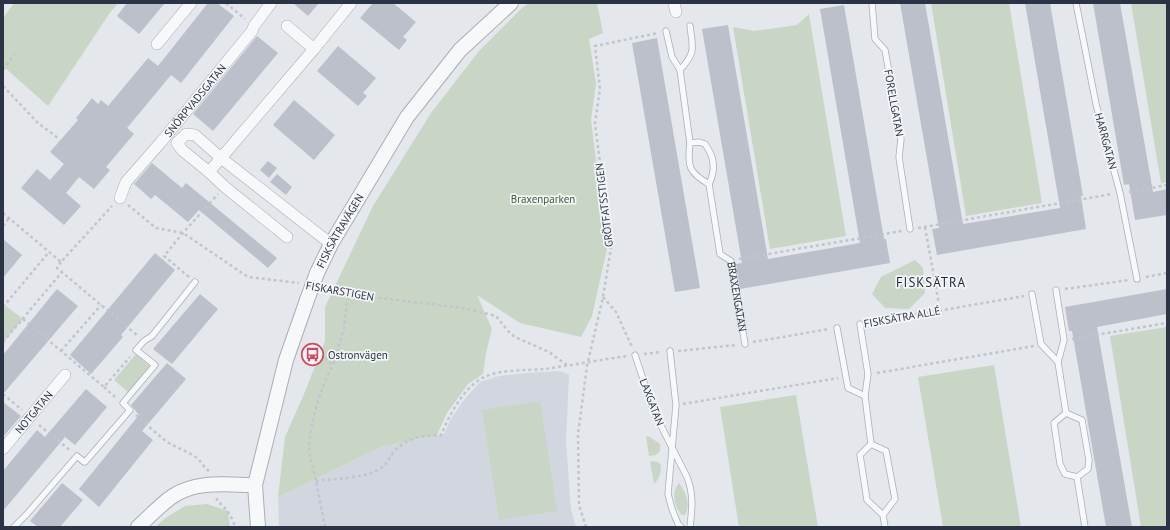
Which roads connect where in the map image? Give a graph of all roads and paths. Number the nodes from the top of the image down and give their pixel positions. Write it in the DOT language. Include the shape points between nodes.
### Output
graph roads {
  1 [pos="191,3"];
  2 [pos="226,3"];
  3 [pos="271,3"];
  4 [pos="351,3"];
  5 [pos="511,3"];
  6 [pos="872,3"];
  7 [pos="1076,3"];
  8 [pos="254,26"];
  9 [pos="287,26"];
  10 [pos="690,26"];
  11 [pos="666,31"];
  12 [pos="157,44"];
  13 [pos="314,49"];
  14 [pos="14,54"];
  15 [pos="3,70"];
  16 [pos="680,70"];
  17 [pos="3,86"];
  18 [pos="58,138"];
  19 [pos="690,143"];
  20 [pos="221,158"];
  21 [pos="209,172"];
  22 [pos="709,184"];
  23 [pos="1167,185"];
  24 [pos="225,187"];
  25 [pos="1120,193"];
  26 [pos="120,198"];
  27 [pos="3,213"];
  28 [pos="10,218"];
  29 [pos="3,226"];
  30 [pos="925,227"];
  31 [pos="910,229"];
  32 [pos="183,232"];
  33 [pos="287,237"];
  34 [pos="331,244"];
  35 [pos="49,252"];
  36 [pos="731,261"];
  37 [pos="61,262"];
  38 [pos="62,272"];
  39 [pos="1167,273"];
  40 [pos="1136,279"];
  41 [pos="195,282"];
  42 [pos="303,284"];
  43 [pos="318,287"];
  44 [pos="1056,290"];
  45 [pos="348,294"];
  46 [pos="1032,294"];
  47 [pos="602,297"];
  48 [pos="101,305"];
  49 [pos="3,307"];
  50 [pos="940,310"];
  51 [pos="23,319"];
  52 [pos="1167,323"];
  53 [pos="860,324"];
  54 [pos="837,328"];
  55 [pos="1064,340"];
  56 [pos="144,341"];
  57 [pos="3,342"];
  58 [pos="745,344"];
  59 [pos="1041,344"];
  60 [pos="318,348"];
  61 [pos="136,350"];
  62 [pos="61,351"];
  63 [pos="670,352"];
  64 [pos="635,355"];
  65 [pos="588,362"];
  66 [pos="1058,362"];
  67 [pos="333,365"];
  68 [pos="567,365"];
  69 [pos="868,374"];
  70 [pos="65,375"];
  71 [pos="846,377"];
  72 [pos="104,387"];
  73 [pos="865,396"];
  74 [pos="123,404"];
  75 [pos="676,406"];
  76 [pos="130,410"];
  77 [pos="1066,413"];
  78 [pos="871,444"];
  79 [pos="672,448"];
  80 [pos="3,449"];
  81 [pos="1076,477"];
  82 [pos="316,481"];
  83 [pos="216,485"];
  84 [pos="255,486"];
  85 [pos="883,514"];
  86 [pos="14,527"];
  87 [pos="138,527"];
  88 [pos="235,527"];
  89 [pos="258,527"];
  90 [pos="325,527"];
  91 [pos="586,527"];
  92 [pos="681,527"];
  93 [pos="690,527"];
  94 [pos="885,527"];
  95 [pos="1085,527"];
  1 -- 12 [label="street"];
  2 -- 8 [label="path"];
  3 -- 8 [label="street, SNÖRPVADSGATAN"];
  4 -- 13 [label="street"];
  5 -- 34 [label="street, FISKSÄTRAVÄGEN" via="460,50 407,117"];
  6 -- 31 [label="lane, FORELLGATAN" via="875,39 885,50 901,139 899,157"];
  7 -- 25 [label="lane, HARRGATAN" via="1096,104"];
  8 -- 26 [label="street, SNÖRPVADSGATAN" via="126,182"];
  9 -- 13 [label="street"];
  10 -- 16 [label="lane" via="693,46 691,58"];
  11 -- 16 [label="lane" via="672,57"];
  11 -- 47 [label="path, GRÖTFATSSTIGEN" via="595,46 600,88 595,123 611,248"];
  13 -- 20 [label="street"];
  14 -- 15 [label="path"];
  16 -- 19 [label="lane"];
  17 -- 18 [label="path" via="38,123"];
  19 -- 22 [label="lane" via="688,154 691,170 697,178"];
  19 -- 22 [label="lane, BRAXENGATAN" via="705,144 712,153 713,177"];
  20 -- 21 [label="street"];
  20 -- 21 [label="street" via="195,135 186,134 177,143"];
  20 -- 34 [label="street"];
  21 -- 24 [label="street"];
  22 -- 36 [label="lane, BRAXENGATAN" via="720,254"];
  23 -- 25 [label="path"];
  24 -- 32 [label="path"];
  24 -- 33 [label="street"];
  25 -- 30 [label="path"];
  25 -- 40 [label="lane, HARRGATAN"];
  26 -- 32 [label="path, FISKARSTIGEN" via="156,228"];
  26 -- 37 [label="path"];
  27 -- 28 [label="path"];
  28 -- 29 [label="path"];
  28 -- 35 [label="path"];
  30 -- 31 [label="path"];
  30 -- 50 [label="path"];
  31 -- 36 [label="path"];
  32 -- 41 [label="path" via="164,256"];
  32 -- 42 [label="path, FISKARSTIGEN" via="248,277"];
  34 -- 84 [label="street, FISKSÄTRAVÄGEN, bridge" via="317,273 286,360"];
  35 -- 37 [label="path"];
  35 -- 49 [label="path"];
  36 -- 58 [label="lane, BRAXENGATAN"];
  37 -- 38 [label="path" via="57,268"];
  38 -- 48 [label="path"];
  38 -- 51 [label="path"];
  39 -- 40 [label="path"];
  40 -- 44 [label="path"];
  41 -- 56 [label="lane" via="152,336"];
  43 -- 45 [label="path, FISKARSTIGEN"];
  44 -- 55 [label="lane"];
  45 -- 67 [label="path" via="344,328"];
  45 -- 68 [label="path, FISKARSTIGEN" via="463,308 496,316 515,337 549,352"];
  46 -- 50 [label="path, FISKSÄTRA ALLÉ"];
  46 -- 59 [label="lane"];
  47 -- 64 [label="path" via="616,312"];
  47 -- 65 [label="path, GRÖTFATSSTIGEN"];
  48 -- 56 [label="path"];
  48 -- 62 [label="path"];
  50 -- 53 [label="path, FISKSÄTRA ALLÉ"];
  51 -- 57 [label="path"];
  51 -- 62 [label="path"];
  52 -- 55 [label="path"];
  53 -- 69 [label="lane"];
  54 -- 58 [label="path"];
  54 -- 71 [label="lane"];
  55 -- 66 [label="lane"];
  56 -- 61 [label="lane"];
  58 -- 63 [label="path"];
  59 -- 66 [label="lane"];
  59 -- 69 [label="path"];
  60 -- 67 [label="path"];
  61 -- 72 [label="path"];
  61 -- 74 [label="lane" via="155,365"];
  62 -- 72 [label="path"];
  63 -- 64 [label="path"];
  63 -- 75 [label="lane, LAXGATAN"];
  64 -- 65 [label="path"];
  64 -- 79 [label="lane, LAXGATAN" via="654,412"];
  65 -- 68 [label="path"];
  65 -- 91 [label="path, GRÖTFATSSTIGEN" via="578,434 579,505"];
  66 -- 77 [label="lane"];
  67 -- 82 [label="path" via="312,425 309,447"];
  68 -- 82 [label="path" via="506,371 483,378 477,381 458,404 448,418 441,435 422,436 406,441 394,452 386,465 373,473"];
  69 -- 73 [label="lane"];
  70 -- 80 [label="street, NOTGATAN"];
  71 -- 73 [label="lane" via="848,388"];
  71 -- 75 [label="path"];
  72 -- 74 [label="path"];
  73 -- 78 [label="lane"];
  74 -- 76 [label="lane"];
  75 -- 79 [label="lane, LAXGATAN"];
  76 -- 83 [label="path" via="172,444 197,458 206,469 215,473"];
  76 -- 86 [label="lane" via="86,462 77,456"];
  77 -- 81 [label="lane" via="1054,423 1060,464 1065,474"];
  77 -- 81 [label="lane" via="1082,420 1089,460 1088,469"];
  78 -- 85 [label="lane" via="860,455 867,500"];
  78 -- 85 [label="lane" via="886,451 895,499"];
  79 -- 92 [label="lane, LAXGATAN" via="668,494"];
  79 -- 93 [label="lane, LAXGATAN" via="691,488 693,498"];
  81 -- 95 [label="lane"];
  82 -- 90 [label="path"];
  83 -- 84 [label="street"];
  83 -- 87 [label="street" via="195,486 173,496"];
  83 -- 88 [label="path" via="217,501 233,519"];
  84 -- 89 [label="street, FISKSÄTRAVÄGEN"];
  85 -- 94 [label="lane"];
}
